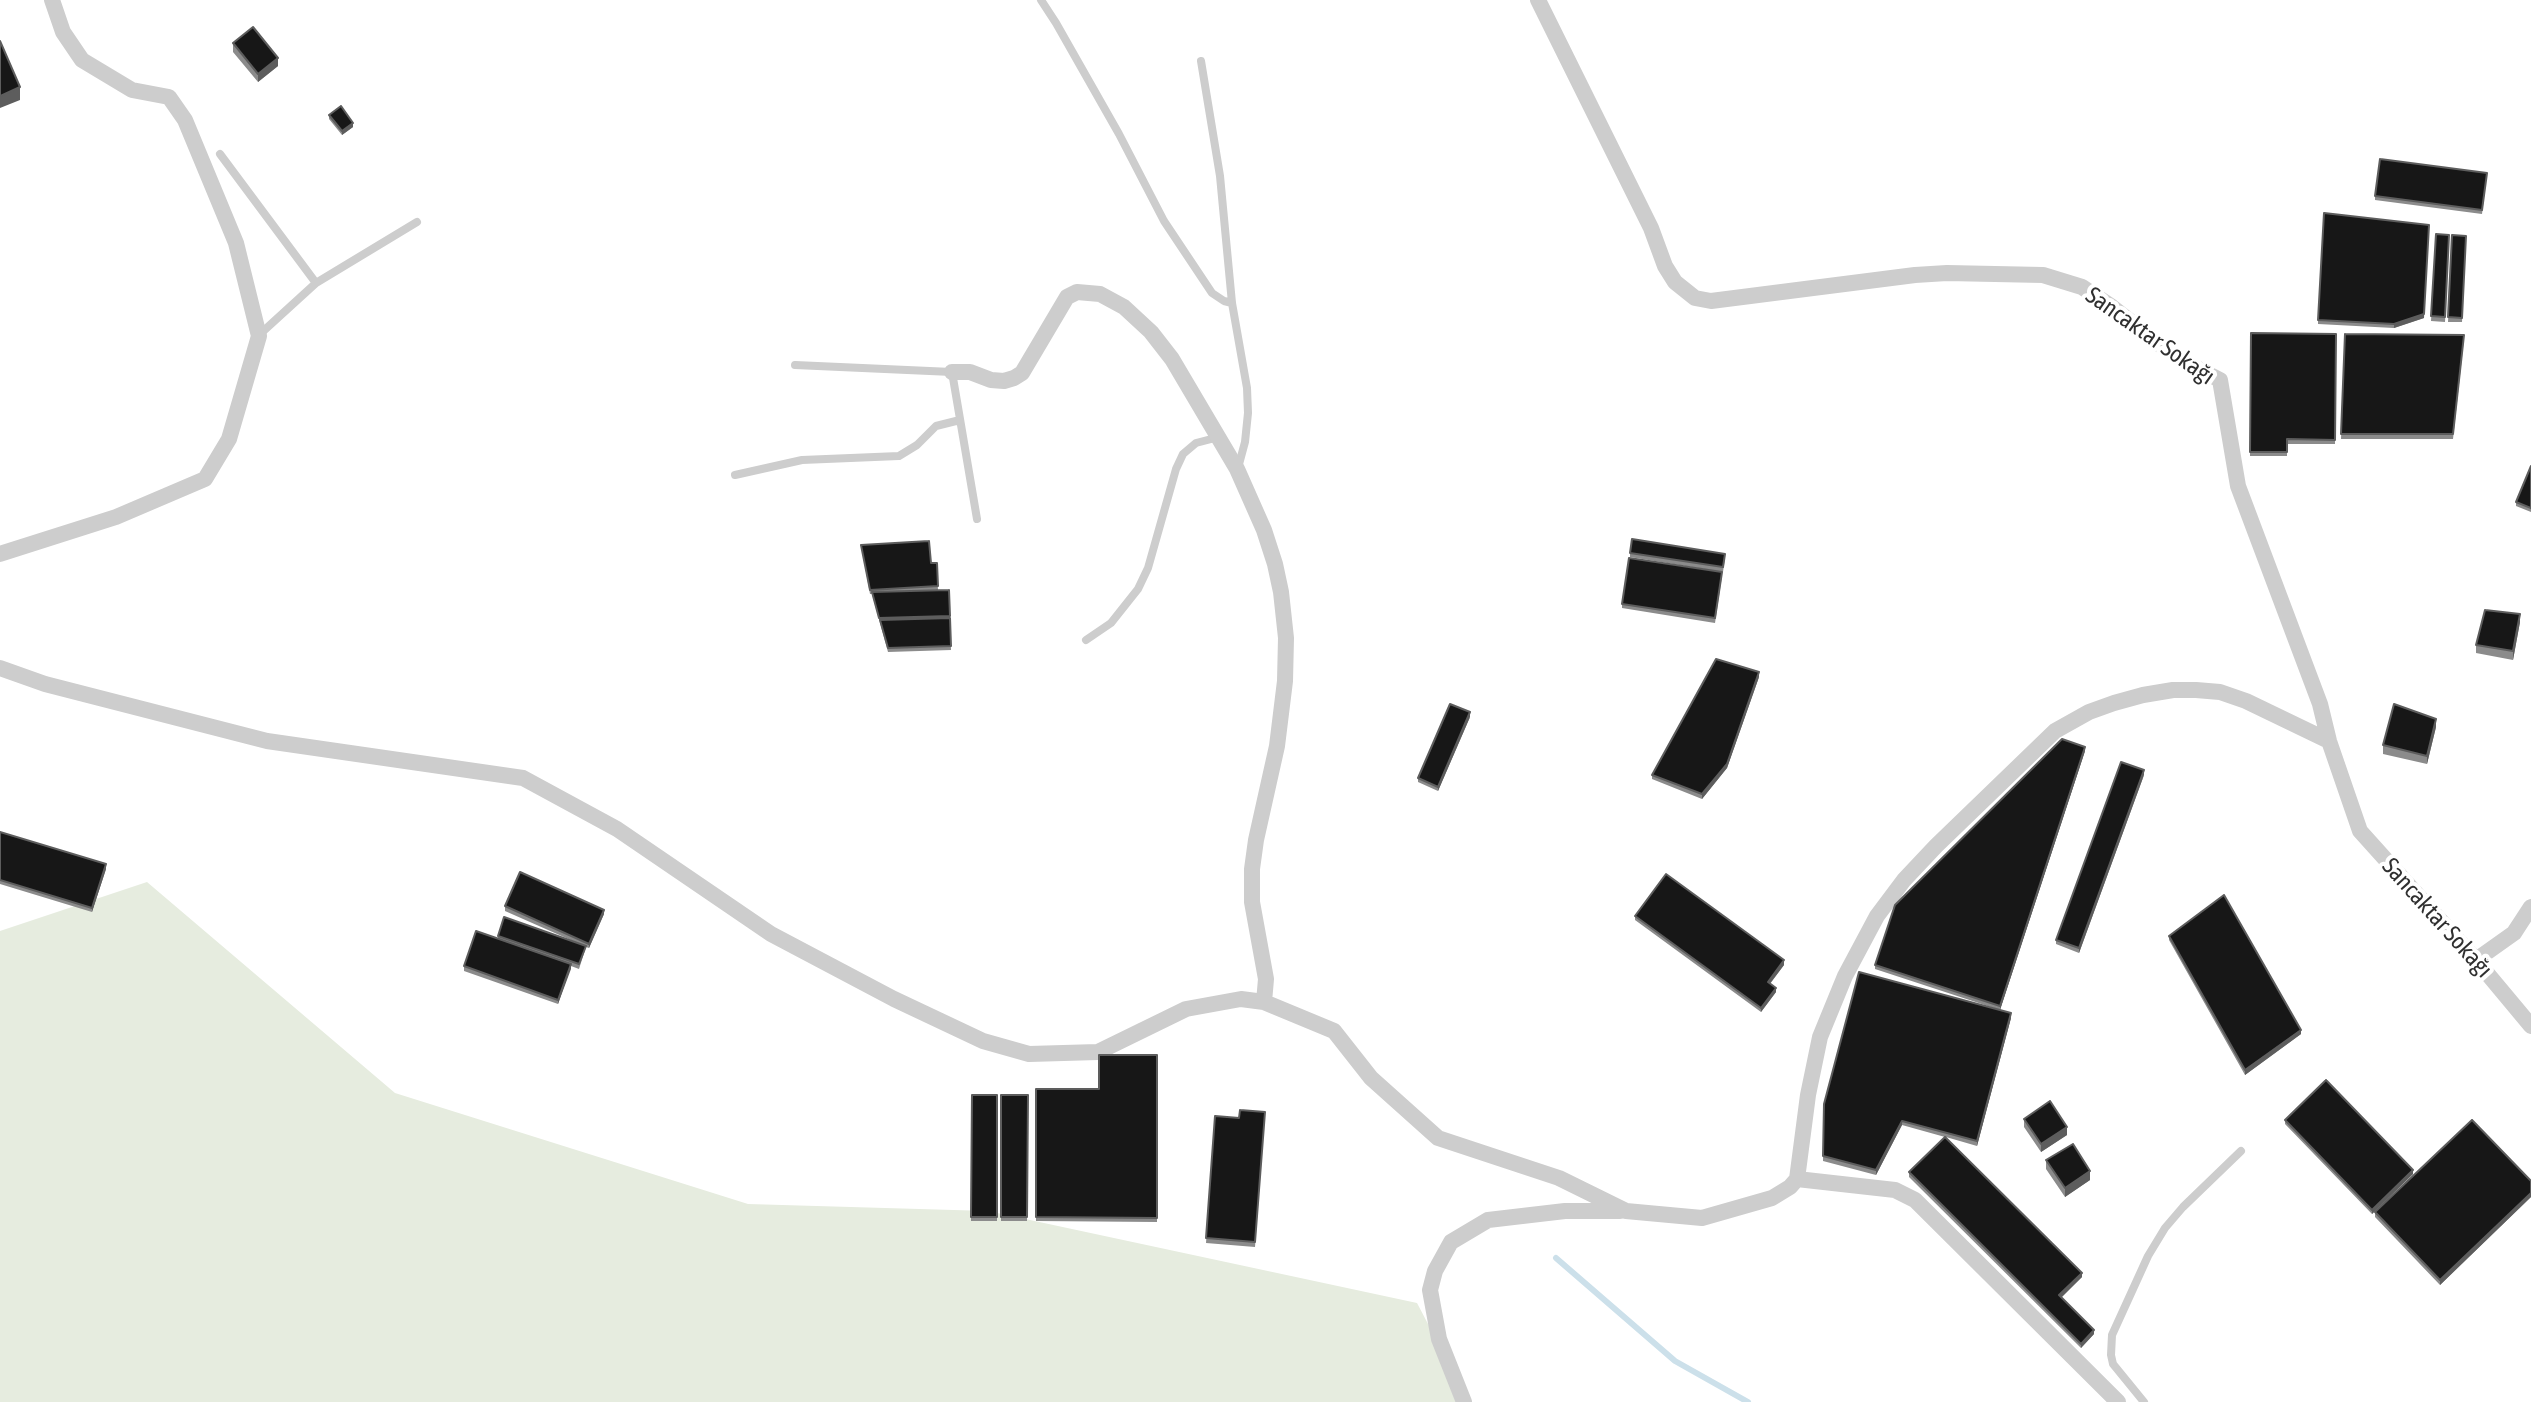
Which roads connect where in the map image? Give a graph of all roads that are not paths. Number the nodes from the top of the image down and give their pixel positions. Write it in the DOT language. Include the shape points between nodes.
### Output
graph roads {
  1 [pos="52,0"];
  2 [pos="1041,0"];
  3 [pos="1538,0"];
  4 [pos="1201,61"];
  5 [pos="220,154"];
  6 [pos="417,222"];
  7 [pos="316,283"];
  8 [pos="1232,303"];
  9 [pos="259,336"];
  10 [pos="795,365"];
  11 [pos="952,372"];
  12 [pos="960,420"];
  13 [pos="1219,437"];
  14 [pos="1237,469"];
  15 [pos="735,475"];
  16 [pos="977,519"];
  17 [pos="0,554"];
  18 [pos="1086,640"];
  19 [pos="0,668"];
  20 [pos="2329,741"];
  21 [pos="2531,907"];
  22 [pos="2476,960"];
  23 [pos="1264,1002"];
  24 [pos="2531,1026"];
  25 [pos="2241,1151"];
  26 [pos="1797,1179"];
  27 [pos="1626,1211"];
  28 [pos="1464,1402"];
  29 [pos="2118,1402"];
  30 [pos="2144,1402"];
  1 -- 9 [label="street" via="63,32 82,60 132,90 169,97 185,120 236,243"];
  2 -- 8 [label="lane" via="1164,221 1212,293"];
  3 -- 20 [label="street, Sancaktar Sokağı" via="1665,266 1687,294 1711,301 1915,275 2043,275 2082,287 2159,344 2220,380 2238,486"];
  4 -- 8 [label="lane" via="1220,176"];
  5 -- 7 [label="lane"];
  6 -- 7 [label="lane"];
  7 -- 9 [label="lane"];
  8 -- 14 [label="lane" via="1248,413"];
  9 -- 17 [label="street" via="229,439 205,479 116,517"];
  10 -- 11 [label="lane"];
  11 -- 12 [label="lane"];
  11 -- 13 [label="street" via="991,380 1014,378 1067,297 1077,292 1100,294 1151,332"];
  12 -- 15 [label="lane" via="936,426 899,456 802,460"];
  12 -- 16 [label="lane"];
  13 -- 14 [label="street"];
  13 -- 18 [label="lane" via="1196,443 1183,454 1138,589 1111,623"];
  14 -- 23 [label="street" via="1275,564 1286,638 1277,746 1252,869 1252,902 1266,979"];
  19 -- 23 [label="street" via="267,741 523,778 617,829 771,934 970,1035 1029,1054 1098,1052 1186,1009 1241,999"];
  20 -- 22 [label="street, Sancaktar Sokağı" via="2360,831"];
  20 -- 26 [label="street" via="2246,701 2196,690 2114,703 2071,721 2043,741 1936,846 1877,916 1820,1037"];
  21 -- 22 [label="street" via="2514,933"];
  22 -- 24 [label="street, Sancaktar Sokağı"];
  23 -- 27 [label="street" via="1334,1031 1371,1078 1438,1138 1559,1178"];
  25 -- 30 [label="lane" via="2165,1228 2112,1335 2113,1364"];
  26 -- 27 [label="street" via="1772,1198 1702,1218"];
  26 -- 29 [label="street" via="1895,1190 1915,1200"];
  27 -- 28 [label="street" via="1488,1220 1451,1242 1430,1290 1439,1339"];
}
